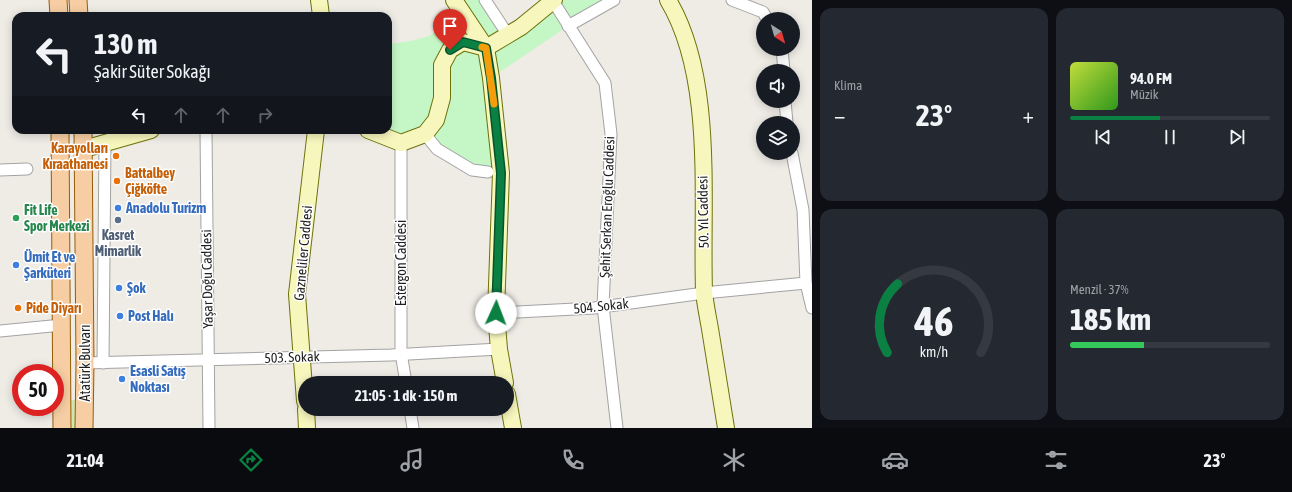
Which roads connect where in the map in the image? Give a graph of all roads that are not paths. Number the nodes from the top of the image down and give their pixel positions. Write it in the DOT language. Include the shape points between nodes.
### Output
graph roads {
  1 [pos="58,0"];
  2 [pos="78,0"];
  3 [pos="319,0"];
  4 [pos="454,0"];
  5 [pos="485,0"];
  6 [pos="554,0"];
  7 [pos="614,0"];
  8 [pos="668,0"];
  9 [pos="732,0"];
  10 [pos="59,12"];
  11 [pos="78,12"];
  12 [pos="320,12"];
  13 [pos="763,12"];
  14 [pos="568,26"];
  15 [pos="508,35"];
  16 [pos="486,48"];
  17 [pos="60,134"];
  18 [pos="83,134"];
  19 [pos="137,134"];
  20 [pos="206,134"];
  21 [pos="316,134"];
  22 [pos="378,134"];
  23 [pos="425,134"];
  24 [pos="105,143"];
  25 [pos="401,143"];
  26 [pos="84,149"];
  27 [pos="793,160"];
  28 [pos="27,169"];
  29 [pos="0,170"];
  30 [pos="488,172"];
  31 [pos="806,283"];
  32 [pos="704,293"];
  33 [pos="603,306"];
  34 [pos="812,308"];
  35 [pos="496,313"];
  36 [pos="62,325"];
  37 [pos="0,331"];
  38 [pos="499,349"];
  39 [pos="401,353"];
  40 [pos="302,357"];
  41 [pos="208,361"];
  42 [pos="85,363"];
  43 [pos="103,363"];
  44 [pos="303,376"];
  45 [pos="405,376"];
  46 [pos="504,376"];
  47 [pos="306,416"];
  48 [pos="411,416"];
  49 [pos="511,416"];
  50 [pos="62,428"];
  51 [pos="84,428"];
  52 [pos="209,428"];
  53 [pos="307,428"];
  54 [pos="413,428"];
  55 [pos="513,428"];
  56 [pos="617,428"];
  57 [pos="726,428"];
  1 -- 10 [label="main road"];
  2 -- 11 [label="main road"];
  3 -- 12 [label="main road"];
  4 -- 16 [label="main road"];
  5 -- 15 [label="street"];
  6 -- 14 [label="street, Şehit Serkan Eroğlu Caddesi"];
  6 -- 15 [label="main road"];
  7 -- 14 [label="street"];
  8 -- 32 [label="main road, 50. Yıl Caddesi" via="678,16 693,62 697,89 702,140"];
  9 -- 13 [label="street"];
  14 -- 33 [label="street, Şehit Serkan Eroğlu Caddesi" via="605,83 611,134"];
  15 -- 16 [label="main road"];
  16 -- 23 [label="main road" via="463,42 450,50 442,65 442,98 436,120"];
  16 -- 35 [label="main road" via="501,173"];
  17 -- 36 [label="main road, Atatürk Bulvarı"];
  18 -- 26 [label="main road, Atatürk Bulvarı"];
  19 -- 24 [label="main road"];
  20 -- 41 [label="street, Yaşar Doğu Caddesi"];
  21 -- 40 [label="main road, Gazneliler Caddesi" via="297,294"];
  22 -- 25 [label="main road"];
  23 -- 25 [label="main road"];
  23 -- 30 [label="street" via="437,149 472,170"];
  24 -- 26 [label="main road"];
  24 -- 43 [label="street"];
  25 -- 39 [label="street, Estergon Caddesi"];
  26 -- 42 [label="main road, Atatürk Bulvarı"];
  27 -- 31 [label="street" via="803,210"];
  28 -- 29 [label="street"];
  31 -- 32 [label="street, 504. Sokak"];
  31 -- 34 [label="street"];
  32 -- 33 [label="street, 504. Sokak"];
  32 -- 57 [label="main road, 50. Yıl Caddesi"];
  33 -- 35 [label="street, 504. Sokak"];
  33 -- 56 [label="street, Şehit Serkan Eroğlu Caddesi"];
  35 -- 38 [label="main road"];
  36 -- 37 [label="street"];
  36 -- 50 [label="main road, Atatürk Bulvarı"];
  38 -- 39 [label="street, 503. Sokak"];
  38 -- 46 [label="main road"];
  39 -- 40 [label="street, 503. Sokak"];
  39 -- 45 [label="street, Estergon Caddesi"];
  40 -- 41 [label="street, 503. Sokak"];
  40 -- 44 [label="main road, Gazneliler Caddesi"];
  41 -- 43 [label="street, 503. Sokak"];
  41 -- 52 [label="street, Yaşar Doğu Caddesi"];
  42 -- 43 [label="street, 503. Sokak"];
  42 -- 51 [label="main road, Atatürk Bulvarı"];
  47 -- 53 [label="main road"];
  48 -- 54 [label="street"];
  49 -- 55 [label="main road"];
}
